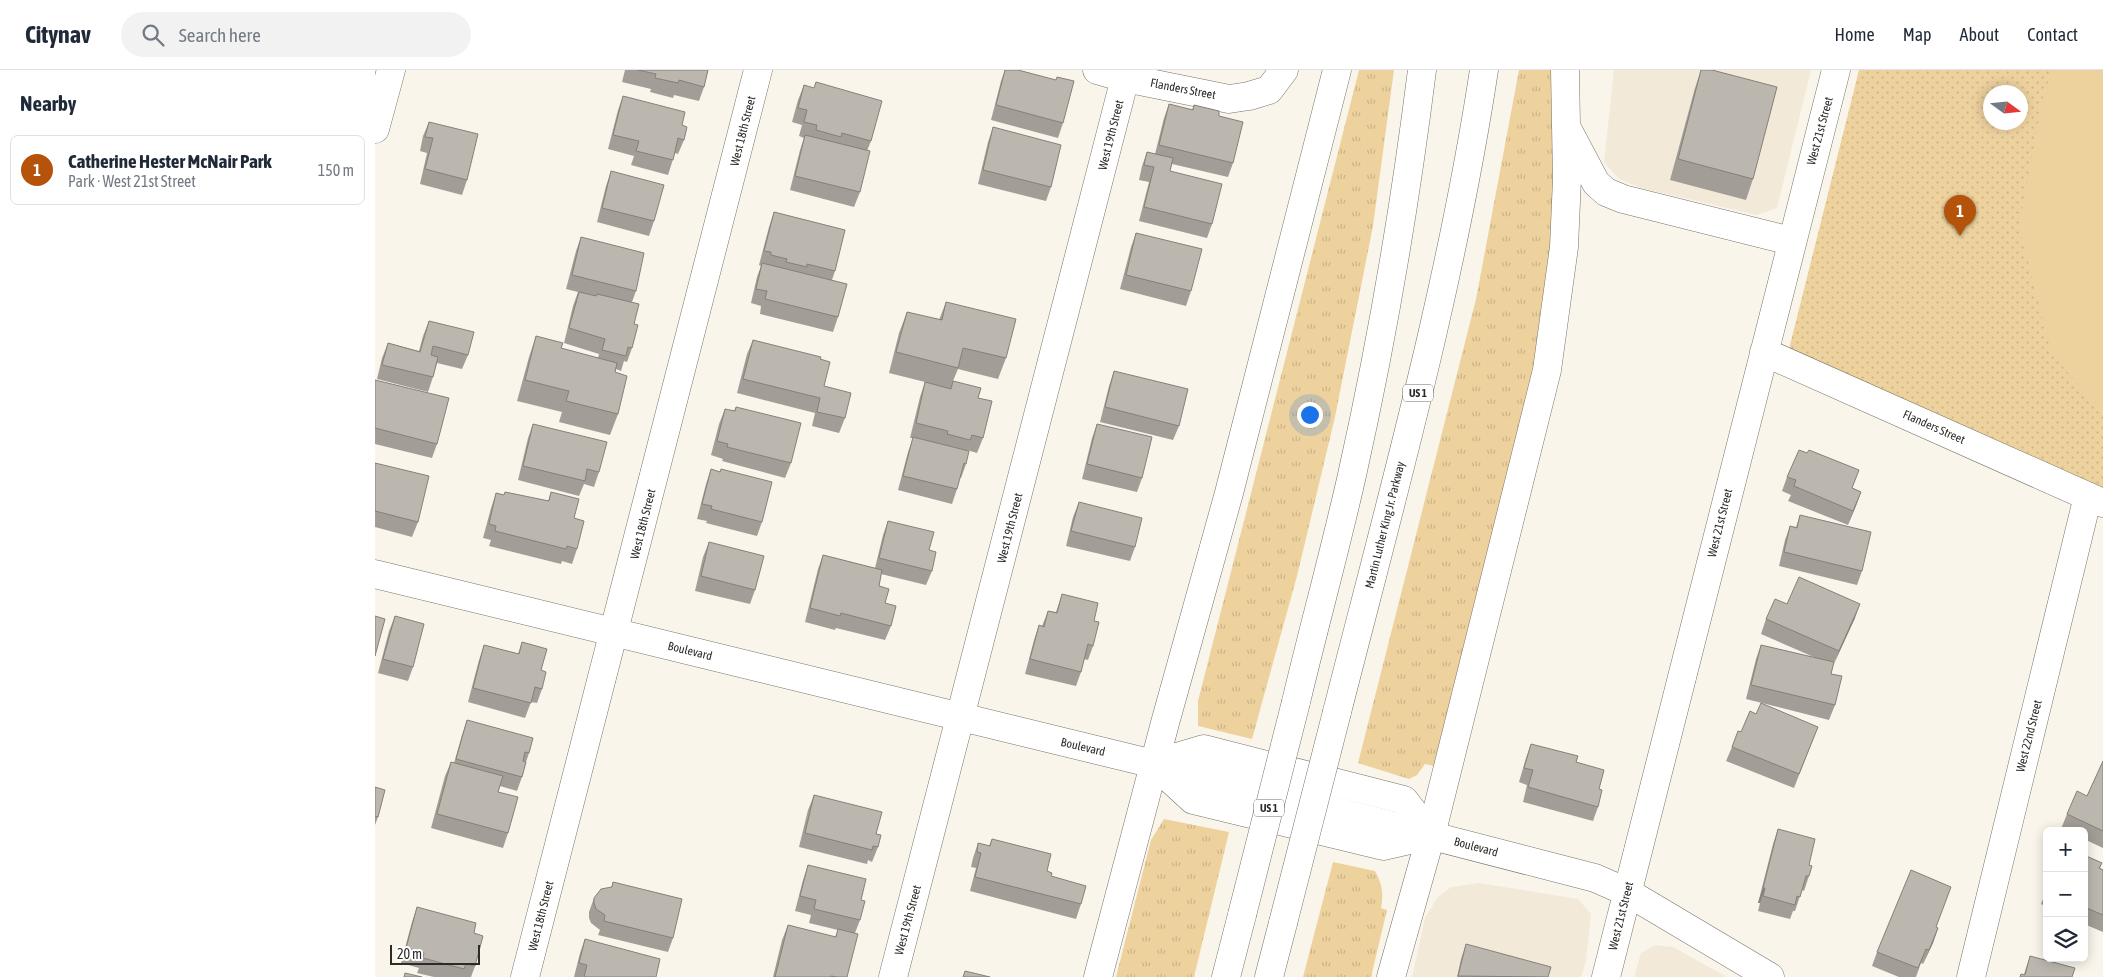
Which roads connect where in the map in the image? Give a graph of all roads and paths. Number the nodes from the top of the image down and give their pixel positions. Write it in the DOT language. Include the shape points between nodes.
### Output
graph roads {
  1 [pos="391,70"];
  2 [pos="759,70"];
  3 [pos="1097,70"];
  4 [pos="1337,70"];
  5 [pos="1422,70"];
  6 [pos="1484,70"];
  7 [pos="1565,70"];
  8 [pos="1836,70"];
  9 [pos="1125,78"];
  10 [pos="1276,80"];
  11 [pos="1566,125"];
  12 [pos="375,129"];
  13 [pos="1791,241"];
  14 [pos="1764,352"];
  15 [pos="2096,499"];
  16 [pos="375,574"];
  17 [pos="614,633"];
  18 [pos="961,718"];
  19 [pos="1154,764"];
  20 [pos="1431,835"];
  21 [pos="1627,892"];
  22 [pos="1741,970"];
  23 [pos="525,977"];
  24 [pos="893,977"];
  25 [pos="1099,977"];
  26 [pos="1226,977"];
  27 [pos="1269,977"];
  28 [pos="1391,977"];
  29 [pos="1606,977"];
  30 [pos="1770,977"];
  31 [pos="1971,977"];
  1 -- 12 [label="main road"];
  2 -- 17 [label="main road, West 18th Street"];
  3 -- 9 [label="main road, Flanders Street"];
  4 -- 19 [label="main road" via="1229,493"];
  5 -- 26 [label="main road, US 1, bridge" via="1412,154 1374,371 1351,477"];
  6 -- 27 [label="main road, Martin Luther King Jr. Parkway / US 1, bridge" via="1462,200 1437,310"];
  7 -- 11 [label="main road"];
  8 -- 13 [label="main road, West 21st Street"];
  9 -- 10 [label="main road, Flanders Street" via="1229,99 1249,96"];
  9 -- 18 [label="main road, West 19th Street"];
  11 -- 13 [label="main road" via="1596,183 1606,192"];
  11 -- 20 [label="main road" via="1564,248 1547,370"];
  13 -- 14 [label="main road, West 21st Street"];
  14 -- 15 [label="main road, Flanders Street"];
  14 -- 21 [label="main road, West 21st Street"];
  15 -- 31 [label="main road, West 22nd Street"];
  16 -- 17 [label="main road, Boulevard"];
  17 -- 18 [label="main road, Boulevard"];
  17 -- 23 [label="main road, West 18th Street"];
  18 -- 19 [label="main road, Boulevard"];
  18 -- 24 [label="main road, West 19th Street"];
  19 -- 20 [label="main road, Boulevard"];
  19 -- 25 [label="main road"];
  20 -- 21 [label="main road, Boulevard" via="1595,878"];
  20 -- 28 [label="main road"];
  21 -- 22 [label="main road, Boulevard"];
  21 -- 29 [label="main road, West 21st Street"];
  22 -- 30 [label="main road, Boulevard"];
}
